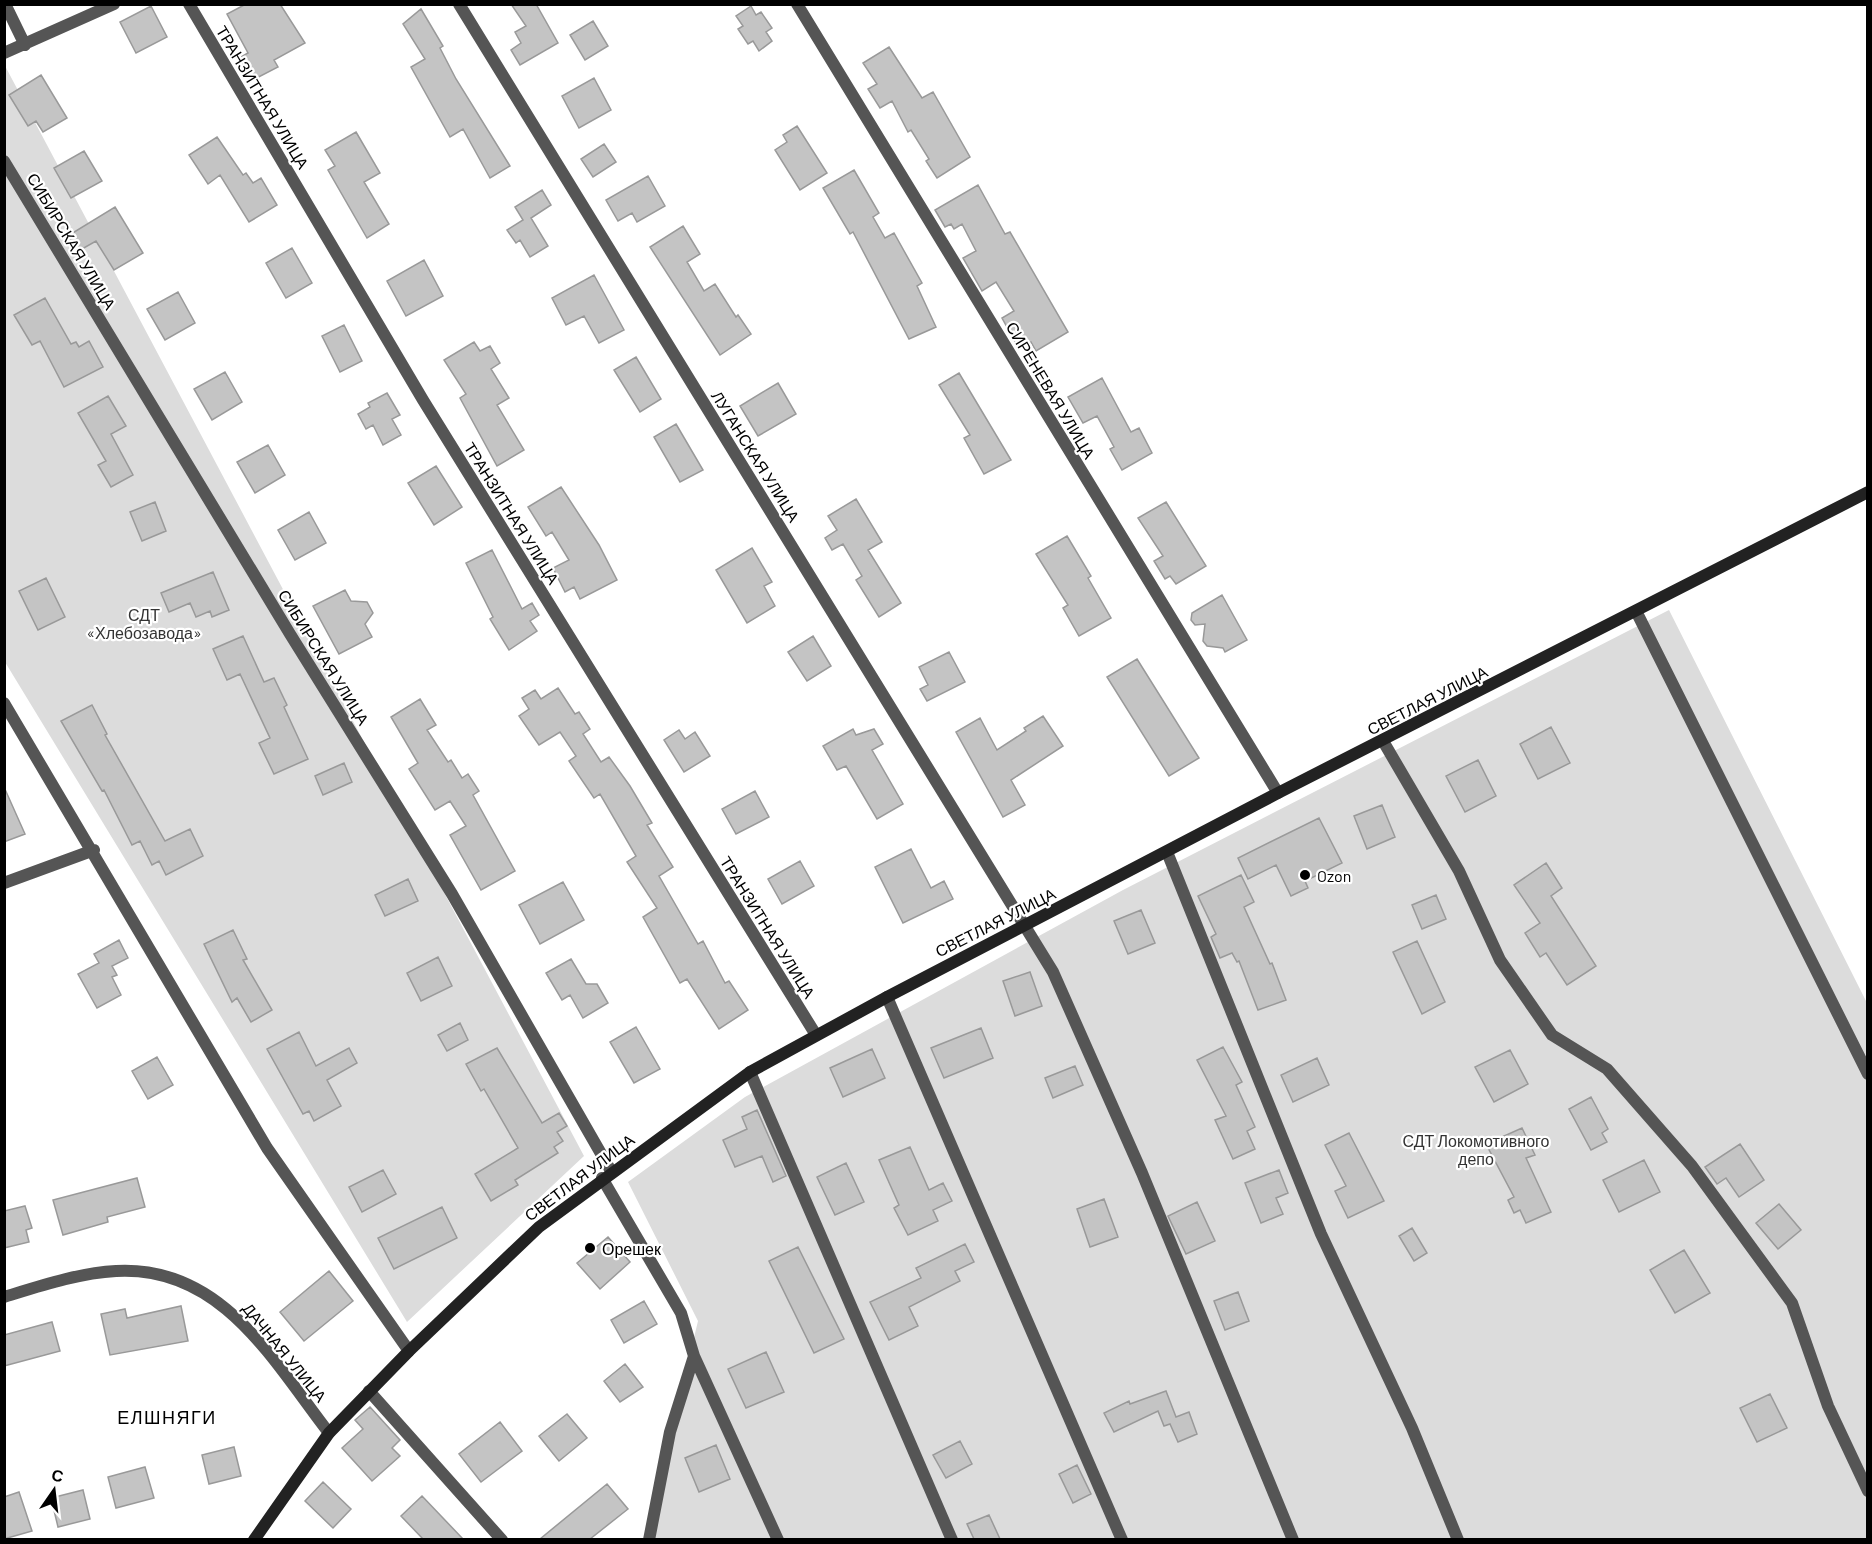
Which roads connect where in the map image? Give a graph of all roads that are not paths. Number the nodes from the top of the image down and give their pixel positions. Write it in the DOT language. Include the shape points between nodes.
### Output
graph roads {
  1 [pos="5,4"];
  2 [pos="114,4"];
  3 [pos="189,4"];
  4 [pos="459,4"];
  5 [pos="796,4"];
  6 [pos="25,45"];
  7 [pos="4,53"];
  8 [pos="4,161"];
  9 [pos="1868,492"];
  10 [pos="1636,611"];
  11 [pos="4,703"];
  12 [pos="1383,741"];
  13 [pos="1278,793"];
  14 [pos="93,850"];
  15 [pos="1167,852"];
  16 [pos="4,883"];
  17 [pos="1025,926"];
  18 [pos="887,997"];
  19 [pos="816,1035"];
  20 [pos="750,1072"];
  21 [pos="1868,1074"];
  22 [pos="607,1175"];
  23 [pos="4,1297"];
  24 [pos="409,1351"];
  25 [pos="694,1356"];
  26 [pos="369,1391"];
  27 [pos="329,1433"];
  28 [pos="1868,1491"];
  29 [pos="254,1539"];
  30 [pos="502,1539"];
  31 [pos="649,1539"];
  32 [pos="778,1539"];
  33 [pos="952,1539"];
  34 [pos="1122,1539"];
  35 [pos="1293,1539"];
  36 [pos="1458,1539"];
  1 -- 6 [label="street"];
  2 -- 6 [label="street"];
  3 -- 19 [label="street, ТРАНЗИТНАЯ УЛИЦА" via="423,400"];
  4 -- 17 [label="street, ЛУГАНСКАЯ УЛИЦА"];
  5 -- 13 [label="street, СИРЕНЕВАЯ УЛИЦА"];
  6 -- 7 [label="street"];
  8 -- 22 [label="street, СИБИРСКАЯ УЛИЦА" via="452,894"];
  9 -- 10 [label="street, СВЕТЛАЯ УЛИЦА"];
  10 -- 12 [label="street, СВЕТЛАЯ УЛИЦА"];
  10 -- 21 [label="street"];
  11 -- 14 [label="street"];
  12 -- 13 [label="street, СВЕТЛАЯ УЛИЦА"];
  12 -- 28 [label="street" via="1459,871 1500,960 1552,1035 1607,1069 1692,1166 1792,1303 1828,1406"];
  13 -- 15 [label="street, СВЕТЛАЯ УЛИЦА"];
  14 -- 16 [label="street"];
  14 -- 24 [label="street" via="267,1148"];
  15 -- 17 [label="street, СВЕТЛАЯ УЛИЦА"];
  15 -- 36 [label="street" via="1321,1234 1412,1428"];
  17 -- 18 [label="street, СВЕТЛАЯ УЛИЦА"];
  17 -- 35 [label="street, ЛУГАНСКАЯ УЛИЦА" via="1053,972 1142,1173"];
  18 -- 19 [label="street, СВЕТЛАЯ УЛИЦА"];
  18 -- 34 [label="street"];
  19 -- 20 [label="street, СВЕТЛАЯ УЛИЦА"];
  20 -- 22 [label="street, СВЕТЛАЯ УЛИЦА"];
  20 -- 33 [label="street"];
  22 -- 24 [label="street, СВЕТЛАЯ УЛИЦА" via="539,1227"];
  22 -- 25 [label="street, СИБИРСКАЯ УЛИЦА" via="681,1313"];
  23 -- 27 [label="street, ДАЧНАЯ УЛИЦА" via="118,1271 176,1279 225,1305 243,1322"];
  24 -- 26 [label="street, СВЕТЛАЯ УЛИЦА"];
  25 -- 31 [label="street" via="670,1432"];
  25 -- 32 [label="street, СИБИРСКАЯ УЛИЦА"];
  26 -- 27 [label="street, СВЕТЛАЯ УЛИЦА"];
  26 -- 30 [label="street"];
  27 -- 29 [label="street, СВЕТЛАЯ УЛИЦА"];
}
